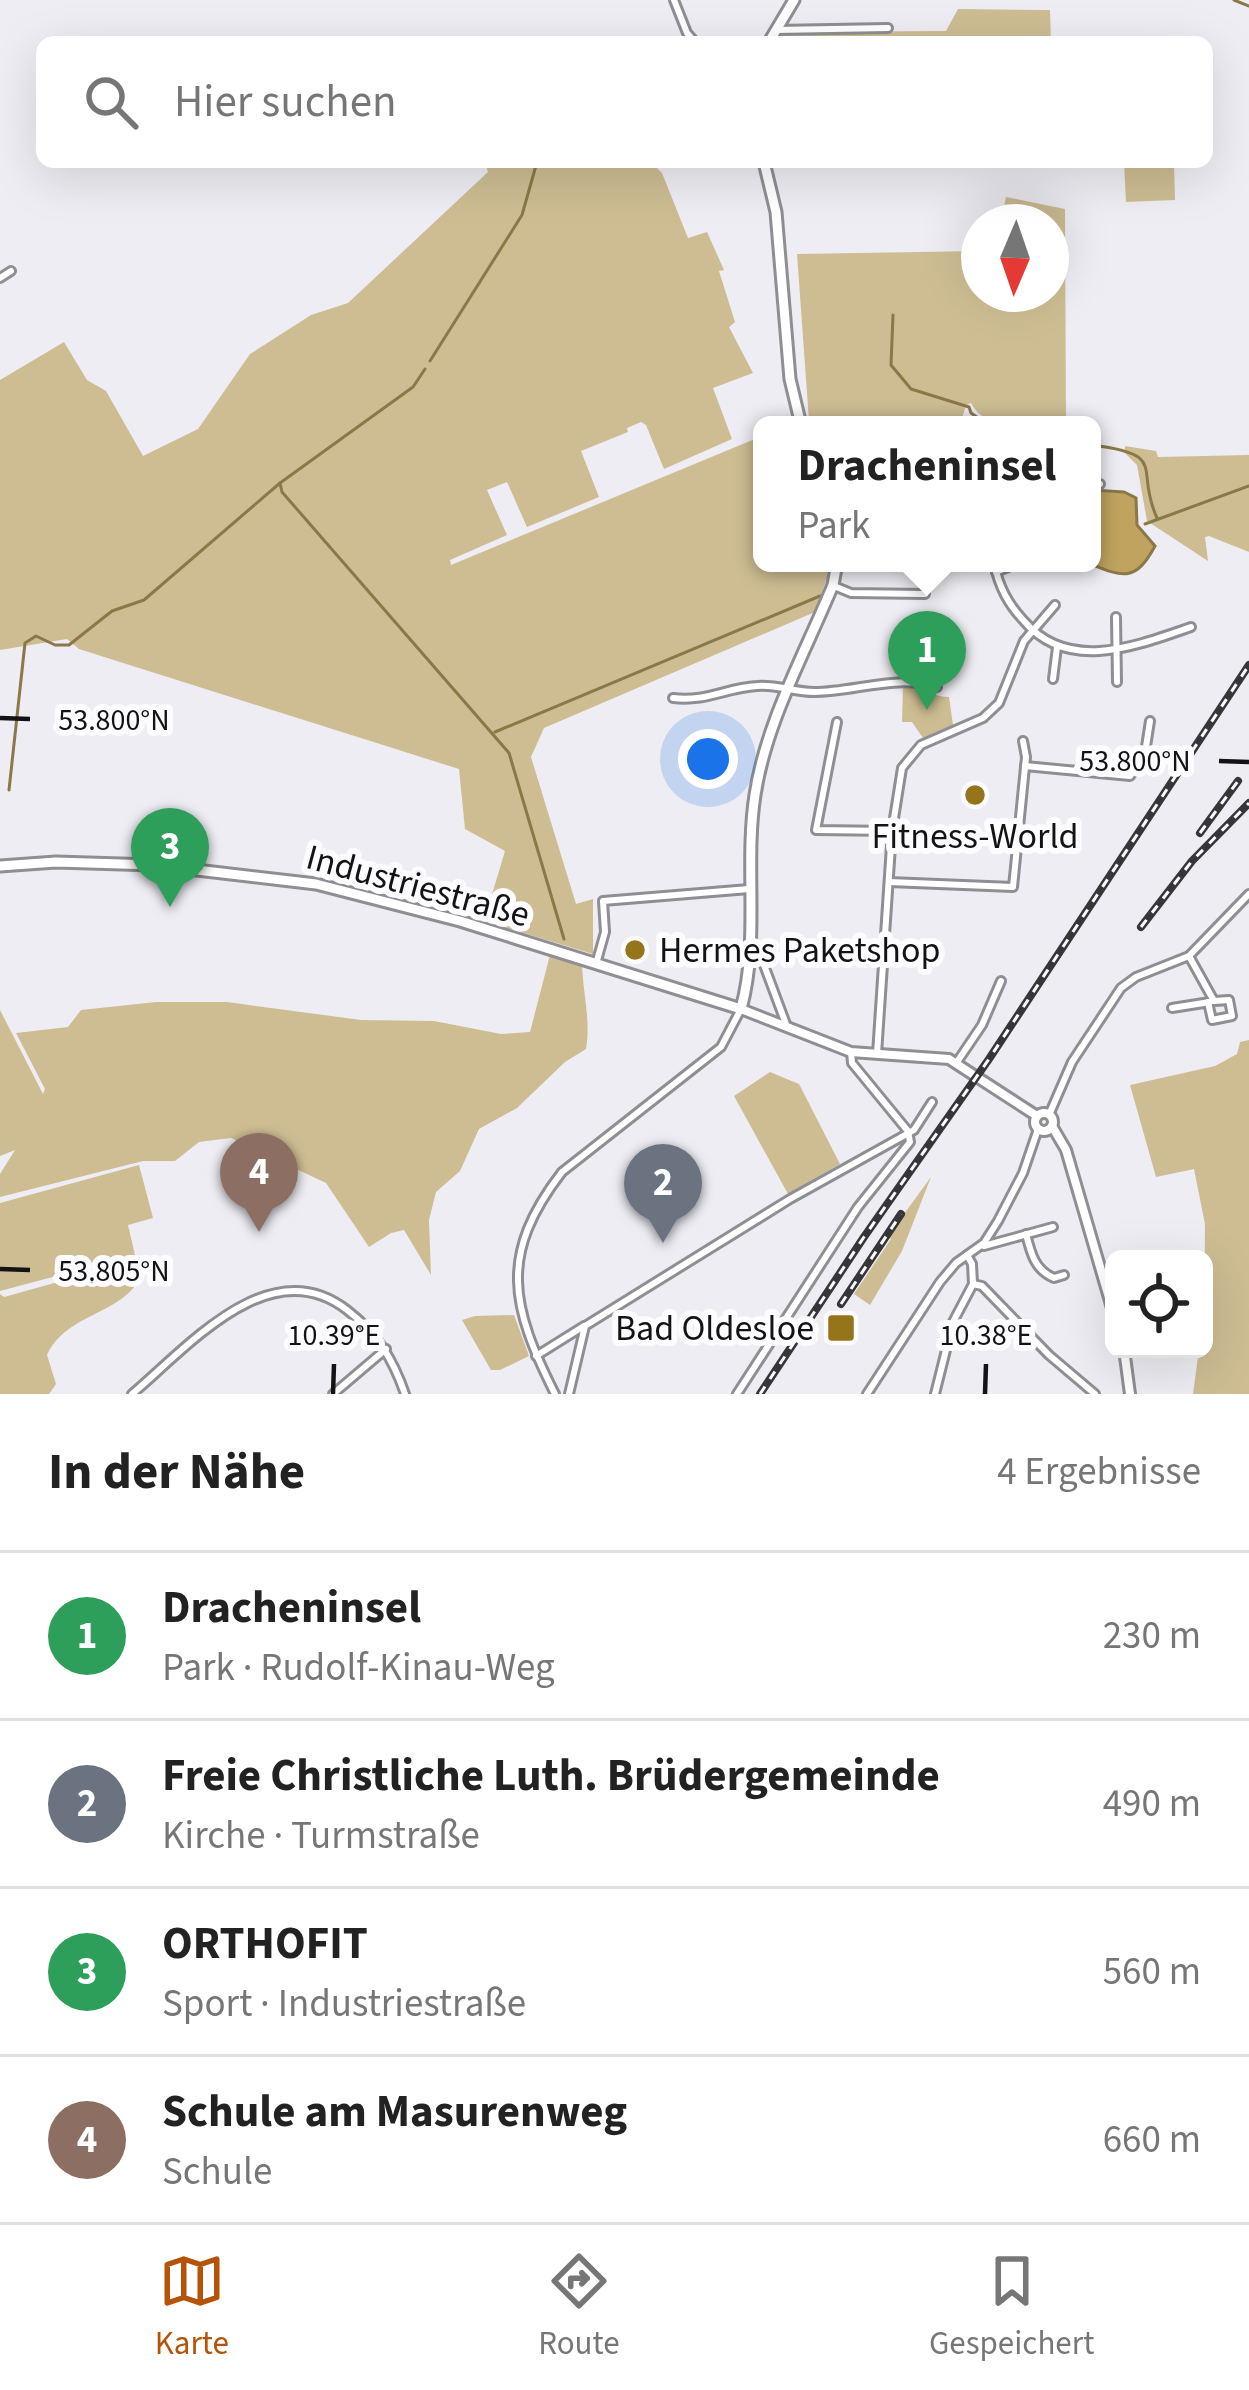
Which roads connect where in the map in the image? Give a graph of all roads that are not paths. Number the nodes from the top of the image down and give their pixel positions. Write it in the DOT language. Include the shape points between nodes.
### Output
graph roads {
  1 [pos="674,0"];
  2 [pos="794,0"];
  3 [pos="888,28"];
  4 [pos="776,30"];
  5 [pos="692,36"];
  6 [pos="772,36"];
  7 [pos="765,168"];
  8 [pos="11,271"];
  9 [pos="0,278"];
  10 [pos="799,416"];
  11 [pos="835,572"];
  12 [pos="997,572"];
  13 [pos="833,585"];
  14 [pos="925,594"];
  15 [pos="1054,605"];
  16 [pos="1116,617"];
  17 [pos="1191,627"];
  18 [pos="1032,632"];
  19 [pos="1057,647"];
  20 [pos="1118,648"];
  21 [pos="1053,679"];
  22 [pos="1117,682"];
  23 [pos="937,687"];
  24 [pos="790,688"];
  25 [pos="673,698"];
  26 [pos="1150,721"];
  27 [pos="837,722"];
  28 [pos="1023,742"];
  29 [pos="1025,766"];
  30 [pos="892,831"];
  31 [pos="0,866"];
  32 [pos="889,882"];
  33 [pos="749,889"];
  34 [pos="1249,893"];
  35 [pos="1189,956"];
  36 [pos="761,957"];
  37 [pos="596,964"];
  38 [pos="1001,981"];
  39 [pos="1172,1008"];
  40 [pos="741,1009"];
  41 [pos="786,1024"];
  42 [pos="851,1052"];
  43 [pos="877,1054"];
  44 [pos="957,1062"];
  45 [pos="932,1102"];
  46 [pos="1049,1115"];
  47 [pos="1037,1116"];
  48 [pos="1052,1126"];
  49 [pos="1038,1129"];
  50 [pos="908,1131"];
  51 [pos="1053,1227"];
  52 [pos="1026,1234"];
  53 [pos="980,1246"];
  54 [pos="967,1256"];
  55 [pos="1064,1275"];
  56 [pos="973,1284"];
  57 [pos="1105,1284"];
  58 [pos="585,1326"];
  59 [pos="386,1349"];
  60 [pos="536,1356"];
  61 [pos="1125,1358"];
  62 [pos="935,1392"];
  63 [pos="132,1394"];
  64 [pos="333,1394"];
  65 [pos="404,1394"];
  66 [pos="555,1394"];
  67 [pos="569,1394"];
  68 [pos="737,1394"];
  69 [pos="867,1394"];
  70 [pos="946,1394"];
  71 [pos="1095,1394"];
  72 [pos="1130,1394"];
  1 -- 5 [label="street"];
  2 -- 4 [label="main road"];
  3 -- 4 [label="street"];
  4 -- 6 [label="main road"];
  7 -- 10 [label="main road"];
  8 -- 9 [label="street"];
  11 -- 13 [label="main road"];
  12 -- 18 [label="street"];
  13 -- 14 [label="street" via="851,593"];
  13 -- 24 [label="main road"];
  15 -- 18 [label="street"];
  16 -- 20 [label="street"];
  17 -- 20 [label="street"];
  18 -- 19 [label="street"];
  18 -- 30 [label="street" via="999,703 908,759"];
  19 -- 20 [label="street"];
  19 -- 21 [label="street"];
  20 -- 22 [label="street"];
  23 -- 24 [label="street"];
  24 -- 25 [label="street"];
  24 -- 33 [label="main road" via="759,772"];
  26 -- 29 [label="street" via="1145,753 1130,776"];
  27 -- 30 [label="street" via="816,830"];
  28 -- 29 [label="street"];
  29 -- 32 [label="street" via="1012,887"];
  30 -- 32 [label="street"];
  31 -- 37 [label="main road, Industriestraße" via="128,863 288,879 396,902"];
  32 -- 43 [label="street"];
  33 -- 37 [label="street" via="603,901"];
  33 -- 40 [label="main road" via="751,959"];
  34 -- 35 [label="street"];
  35 -- 39 [label="street" via="1211,1002"];
  35 -- 46 [label="street" via="1121,988 1072,1062"];
  36 -- 41 [label="street"];
  37 -- 40 [label="main road, Industriestraße"];
  38 -- 44 [label="street"];
  40 -- 41 [label="street"];
  40 -- 60 [label="street" via="722,1046 562,1172 544,1196 518,1273 520,1312"];
  41 -- 42 [label="street"];
  42 -- 43 [label="street"];
  42 -- 50 [label="street" via="851,1063"];
  43 -- 44 [label="street"];
  44 -- 47 [label="street"];
  45 -- 50 [label="street"];
  46 -- 47 [label="street"];
  46 -- 48 [label="street"];
  47 -- 49 [label="street"];
  48 -- 49 [label="street"];
  48 -- 57 [label="street"];
  49 -- 53 [label="street" via="1010,1201"];
  50 -- 58 [label="street"];
  50 -- 68 [label="street" via="903,1155"];
  51 -- 52 [label="street"];
  52 -- 53 [label="street"];
  52 -- 55 [label="street" via="1035,1264 1054,1278"];
  53 -- 54 [label="street"];
  54 -- 56 [label="street"];
  54 -- 69 [label="street" via="940,1282"];
  56 -- 62 [label="street" via="953,1322"];
  56 -- 71 [label="street"];
  58 -- 60 [label="street"];
  58 -- 67 [label="street"];
  59 -- 63 [label="street" via="328,1297 280,1290 237,1309"];
  59 -- 64 [label="street"];
  59 -- 65 [label="street"];
  60 -- 66 [label="street"];
  61 -- 72 [label="street"];
  62 -- 70 [label="street"];
}
